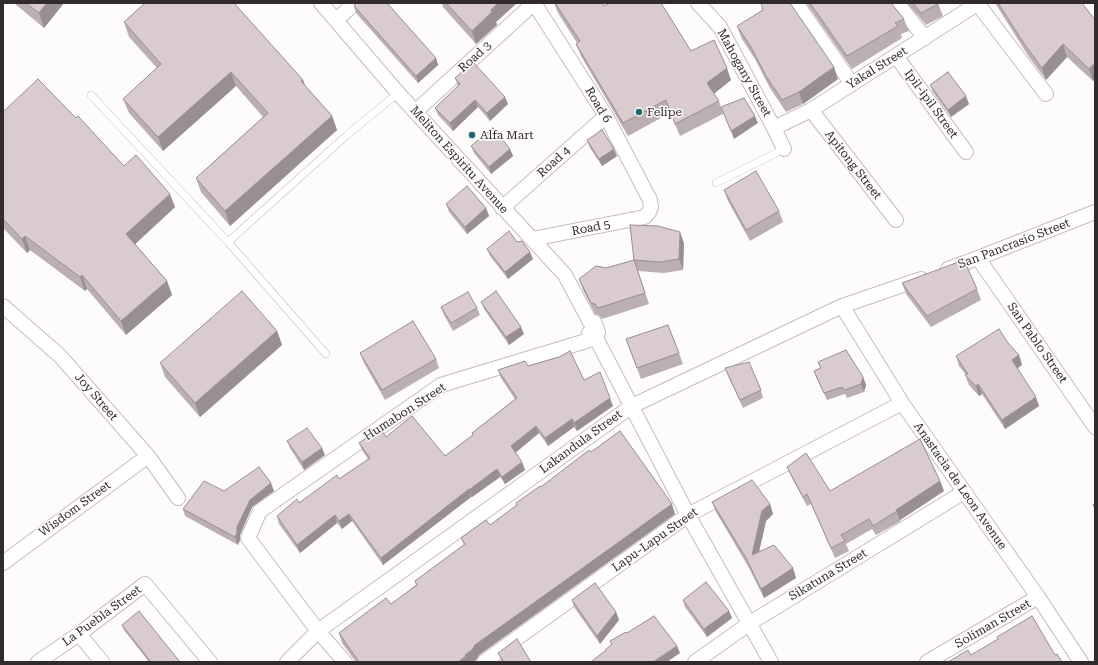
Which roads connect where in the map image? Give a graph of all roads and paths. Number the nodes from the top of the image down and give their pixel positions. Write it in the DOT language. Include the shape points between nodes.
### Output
graph roads {
  1 [pos="321,3"];
  2 [pos="355,3"];
  3 [pos="534,3"];
  4 [pos="698,3"];
  5 [pos="796,3"];
  6 [pos="897,3"];
  7 [pos="1088,3"];
  8 [pos="977,4"];
  9 [pos="1095,13"];
  10 [pos="336,20"];
  11 [pos="925,38"];
  12 [pos="896,56"];
  13 [pos="852,84"];
  14 [pos="398,93"];
  15 [pos="1046,94"];
  16 [pos="91,95"];
  17 [pos="811,110"];
  18 [pos="416,111"];
  19 [pos="606,116"];
  20 [pos="774,128"];
  21 [pos="784,149"];
  22 [pos="966,152"];
  23 [pos="716,183"];
  24 [pos="502,208"];
  25 [pos="649,212"];
  26 [pos="1095,212"];
  27 [pos="896,220"];
  28 [pos="532,239"];
  29 [pos="228,242"];
  30 [pos="978,258"];
  31 [pos="910,283"];
  32 [pos="3,306"];
  33 [pos="842,306"];
  34 [pos="592,329"];
  35 [pos="326,354"];
  36 [pos="902,403"];
  37 [pos="632,406"];
  38 [pos="1095,427"];
  39 [pos="148,456"];
  40 [pos="964,492"];
  41 [pos="178,498"];
  42 [pos="688,515"];
  43 [pos="3,562"];
  44 [pos="1038,597"];
  45 [pos="750,623"];
  46 [pos="318,631"];
  47 [pos="79,634"];
  48 [pos="38,662"];
  49 [pos="102,662"];
  50 [pos="210,662"];
  51 [pos="287,662"];
  52 [pos="344,662"];
  53 [pos="484,662"];
  54 [pos="695,662"];
  55 [pos="771,662"];
  56 [pos="927,662"];
  57 [pos="1081,662"];
  1 -- 10 [label="street, Meliton Espiritu Avenue"];
  2 -- 10 [label="street"];
  3 -- 18 [label="street, Road 3"];
  3 -- 19 [label="street, Road 6"];
  4 -- 20 [label="street, Mahogany Street" via="720,28"];
  5 -- 13 [label="street"];
  6 -- 11 [label="street"];
  7 -- 9 [label="street"];
  8 -- 11 [label="street, Yakal Street"];
  8 -- 15 [label="street"];
  10 -- 14 [label="street, Meliton Espiritu Avenue"];
  11 -- 12 [label="street, Yakal Street"];
  12 -- 13 [label="street, Yakal Street"];
  12 -- 22 [label="street, Ipil-ipil Street"];
  13 -- 17 [label="street, Yakal Street"];
  14 -- 18 [label="street, Meliton Espiritu Avenue"];
  14 -- 29 [label="lane" via="347,135"];
  16 -- 29 [label="lane"];
  17 -- 20 [label="street, Yakal Street"];
  17 -- 27 [label="street, Apitong Street"];
  18 -- 24 [label="street, Meliton Espiritu Avenue"];
  19 -- 24 [label="street, Road 4"];
  19 -- 25 [label="street, Road 6" via="650,200"];
  20 -- 21 [label="street, Mahogany Street"];
  21 -- 23 [label="lane"];
  24 -- 28 [label="street, Meliton Espiritu Avenue"];
  25 -- 28 [label="street, Road 5" via="637,219"];
  26 -- 30 [label="street, San Pancrasio Street"];
  28 -- 34 [label="street, Meliton Espiritu Avenue" via="565,275"];
  29 -- 35 [label="lane"];
  30 -- 31 [label="street, San Pancrasio Street"];
  30 -- 38 [label="street, San Pablo Street"];
  31 -- 33 [label="street, Lakandula Street"];
  32 -- 39 [label="street, Joy Street" via="60,356"];
  33 -- 36 [label="street, Anastacia de Leon Avenue"];
  33 -- 37 [label="street, Lakandula Street"];
  34 -- 37 [label="street, Meliton Espiritu Avenue"];
  34 -- 46 [label="street, Humabon Street" via="441,385 260,511 248,538"];
  36 -- 40 [label="street, Anastacia de Leon Avenue"];
  36 -- 42 [label="street, Lapu-Lapu Street"];
  37 -- 42 [label="street, Meliton Espiritu Avenue"];
  37 -- 46 [label="street, Lakandula Street"];
  39 -- 41 [label="street, Joy Street"];
  39 -- 43 [label="street, Wisdom Street"];
  40 -- 44 [label="street, Anastacia de Leon Avenue"];
  40 -- 45 [label="street, Sikatuna Street"];
  42 -- 45 [label="street, Meliton Espiritu Avenue"];
  42 -- 53 [label="street, Lapu-Lapu Street"];
  44 -- 56 [label="street, Soliman Street"];
  44 -- 57 [label="street, Anastacia de Leon Avenue"];
  45 -- 54 [label="street, Sikatuna Street"];
  45 -- 55 [label="street, Meliton Espiritu Avenue"];
  46 -- 51 [label="street, Lakandula Street"];
  46 -- 52 [label="street"];
  47 -- 48 [label="street, La Puebla Street"];
  47 -- 49 [label="street"];
  47 -- 50 [label="street, La Puebla Street" via="145,584"];
}
